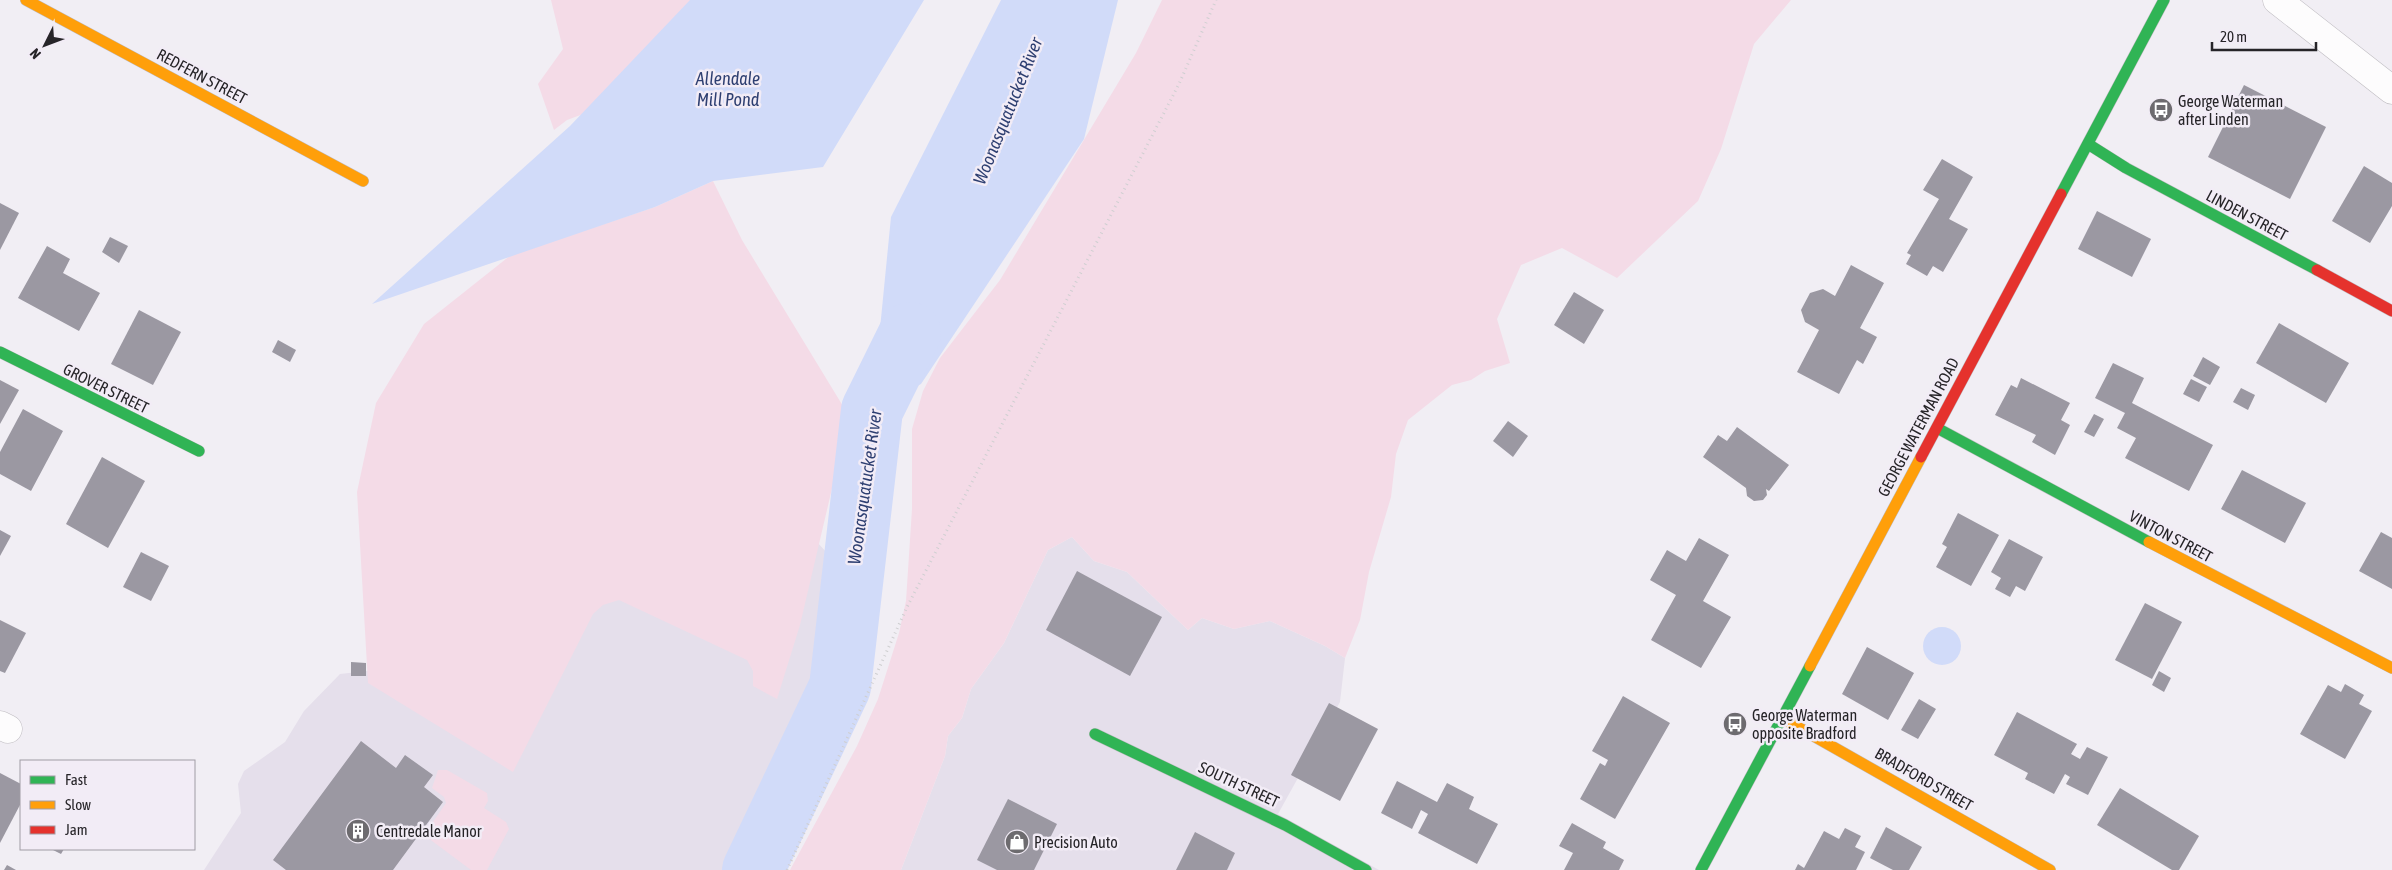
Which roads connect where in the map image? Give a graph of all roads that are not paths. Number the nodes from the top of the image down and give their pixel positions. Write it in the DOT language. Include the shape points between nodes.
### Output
graph roads {
  1 [pos="26,0"];
  2 [pos="2164,0"];
  3 [pos="2277,0"];
  4 [pos="2392,90"];
  5 [pos="2088,144"];
  6 [pos="362,181"];
  7 [pos="2392,311"];
  8 [pos="0,352"];
  9 [pos="1936,428"];
  10 [pos="199,451"];
  11 [pos="2392,668"];
  12 [pos="1782,718"];
  13 [pos="1095,734"];
  14 [pos="1366,870"];
  15 [pos="1701,870"];
  16 [pos="2050,870"];
  1 -- 6 [label="street, REDFERN STREET"];
  2 -- 5 [label="street, GEORGE WATERMAN ROAD"];
  3 -- 4 [label="street"];
  5 -- 7 [label="street, LINDEN STREET" via="2126,168"];
  5 -- 9 [label="street, GEORGE WATERMAN ROAD"];
  8 -- 10 [label="street, GROVER STREET"];
  9 -- 11 [label="street, VINTON STREET" via="2224,583"];
  9 -- 12 [label="street, GEORGE WATERMAN ROAD"];
  12 -- 15 [label="street, GEORGE WATERMAN ROAD"];
  12 -- 16 [label="street, BRADFORD STREET"];
  13 -- 14 [label="street, SOUTH STREET" via="1286,824"];
}
